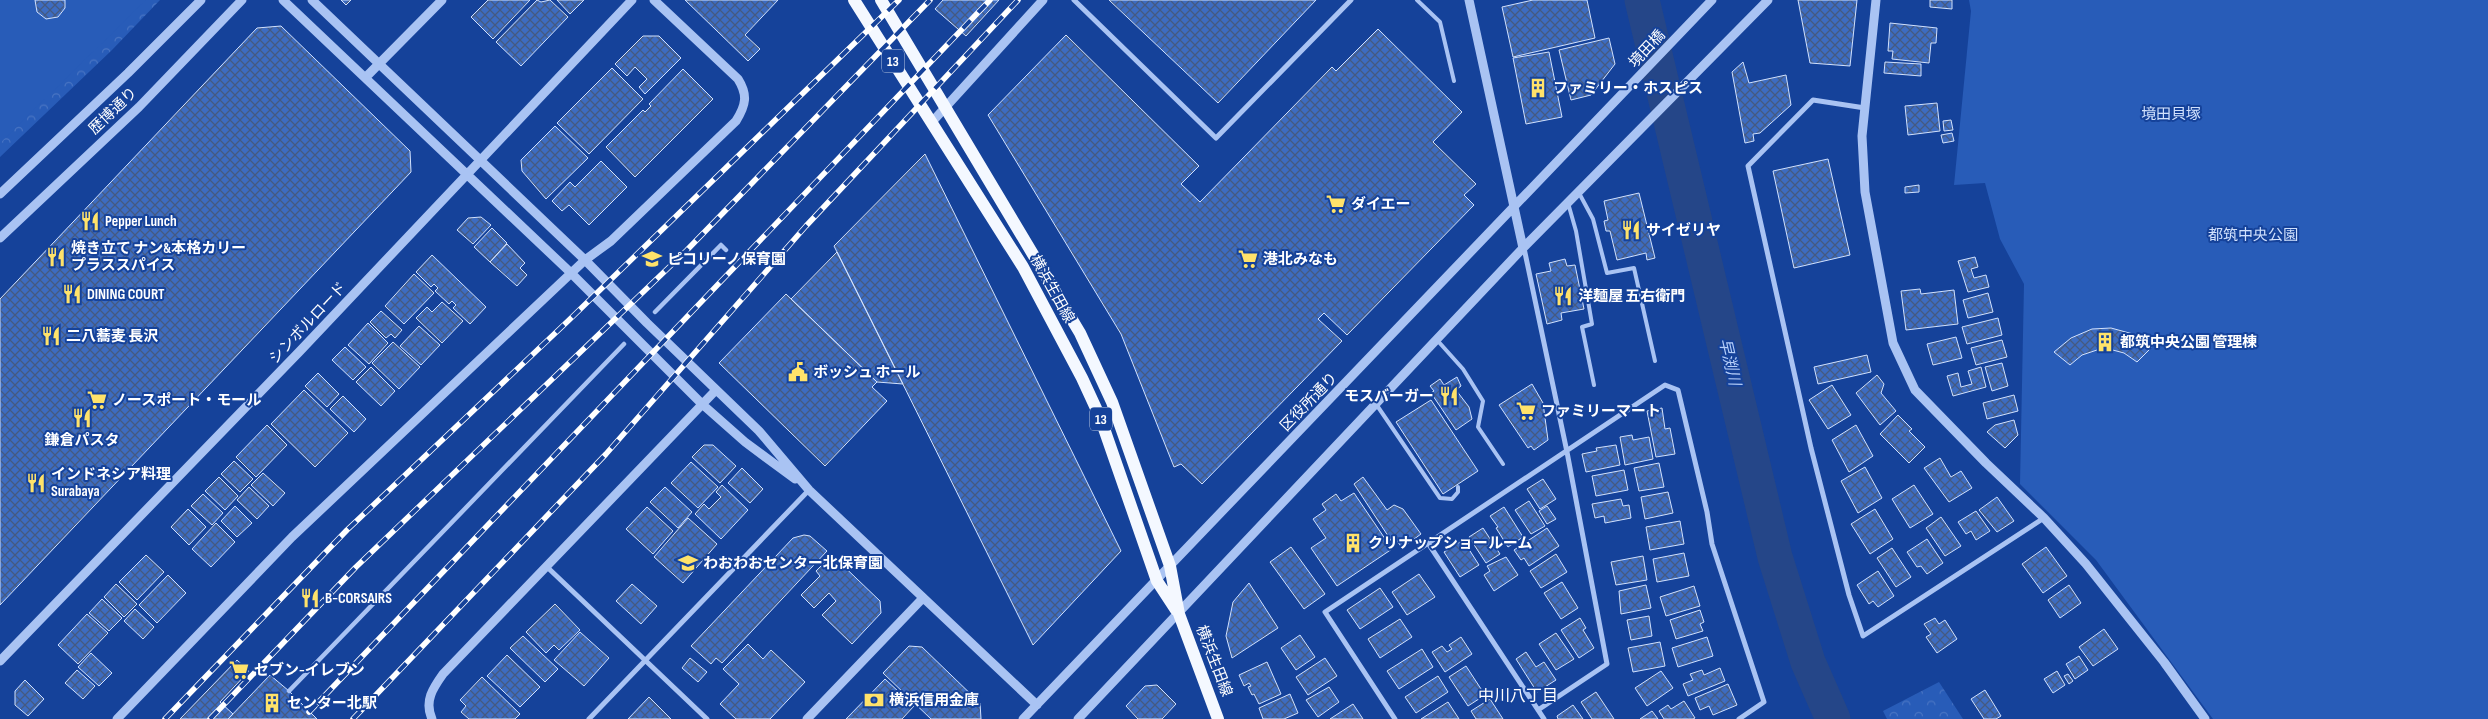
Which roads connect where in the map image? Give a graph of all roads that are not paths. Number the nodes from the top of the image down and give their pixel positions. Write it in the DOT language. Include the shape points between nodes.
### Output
graph roads {
  1 [pos="201,0"];
  2 [pos="242,0"];
  3 [pos="283,0"];
  4 [pos="312,0"];
  5 [pos="442,0"];
  6 [pos="632,0"];
  7 [pos="654,0"];
  8 [pos="854,0"];
  9 [pos="881,0"];
  10 [pos="1043,0"];
  11 [pos="1074,0"];
  12 [pos="1351,0"];
  13 [pos="1417,0"];
  14 [pos="1470,0"];
  15 [pos="1712,0"];
  16 [pos="1768,0"];
  17 [pos="1876,0"];
  18 [pos="379,64"];
  19 [pos="366,77"];
  20 [pos="1454,81"];
  21 [pos="1614,103"];
  22 [pos="946,107"];
  23 [pos="1865,108"];
  24 [pos="932,122"];
  25 [pos="479,161"];
  26 [pos="466,175"];
  27 [pos="1579,192"];
  28 [pos="0,194"];
  29 [pos="1568,203"];
  30 [pos="1514,208"];
  31 [pos="0,238"];
  32 [pos="1524,248"];
  33 [pos="726,250"];
  34 [pos="585,260"];
  35 [pos="571,273"];
  36 [pos="655,312"];
  37 [pos="1437,340"];
  38 [pos="624,344"];
  39 [pos="1655,361"];
  40 [pos="1594,386"];
  41 [pos="716,390"];
  42 [pos="702,404"];
  43 [pos="1376,404"];
  44 [pos="1567,452"];
  45 [pos="1503,464"];
  46 [pos="1458,487"];
  47 [pos="810,490"];
  48 [pos="2044,518"];
  49 [pos="1428,543"];
  50 [pos="546,566"];
  51 [pos="1170,566"];
  52 [pos="1157,581"];
  53 [pos="923,598"];
  54 [pos="1179,614"];
  55 [pos="0,661"];
  56 [pos="646,661"];
  57 [pos="289,692"];
  58 [pos="1037,706"];
  59 [pos="1538,710"];
  60 [pos="117,719"];
  61 [pos="432,719"];
  62 [pos="590,719"];
  63 [pos="707,719"];
  64 [pos="807,719"];
  65 [pos="1023,719"];
  66 [pos="1078,719"];
  67 [pos="1218,719"];
  68 [pos="1395,719"];
  69 [pos="1544,719"];
  70 [pos="1739,719"];
  71 [pos="2205,719"];
  1 -- 28 [label="street, 歴博通り"];
  2 -- 31 [label="street, 歴博通り" via="139,106"];
  3 -- 19 [label="street"];
  4 -- 18 [label="street"];
  5 -- 18 [label="street"];
  6 -- 25 [label="street, シンボルロード"];
  7 -- 34 [label="street" via="738,78 746,100 736,121 611,240"];
  8 -- 24 [label="main road, 横浜生田線 / 13"];
  9 -- 22 [label="main road, 横浜生田線 / 13"];
  10 -- 22 [label="street"];
  11 -- 12 [label="street" via="1216,138"];
  13 -- 20 [label="lane" via="1440,22"];
  14 -- 30 [label="street"];
  15 -- 21 [label="street, 境田橋"];
  16 -- 27 [label="street"];
  17 -- 23 [label="street"];
  18 -- 19 [label="street"];
  18 -- 25 [label="street"];
  19 -- 26 [label="street"];
  21 -- 30 [label="street, 区役所通り"];
  22 -- 24 [label="street"];
  22 -- 51 [label="main road, 横浜生田線 / 13" via="1080,333 1104,382"];
  23 -- 48 [label="street" via="1862,136 1865,192 1893,343 1915,390"];
  23 -- 48 [label="street" via="1813,100 1748,166 1813,458 1848,596 1863,636"];
  24 -- 52 [label="main road, 横浜生田線 / 13" via="1022,267 1082,378 1100,417"];
  25 -- 26 [label="street, シンボルロード"];
  25 -- 34 [label="street"];
  26 -- 35 [label="street"];
  26 -- 55 [label="street, シンボルロード"];
  27 -- 29 [label="street"];
  27 -- 39 [label="lane" via="1593,219 1607,273 1634,268"];
  29 -- 32 [label="street"];
  29 -- 40 [label="lane" via="1592,324 1582,326"];
  30 -- 32 [label="street"];
  30 -- 51 [label="street, 区役所通り"];
  32 -- 37 [label="street"];
  32 -- 44 [label="street"];
  33 -- 36 [label="street" via="721,245"];
  34 -- 35 [label="street"];
  34 -- 41 [label="street"];
  35 -- 42 [label="street"];
  35 -- 60 [label="street" via="292,536"];
  37 -- 43 [label="street"];
  37 -- 45 [label="lane" via="1463,369 1483,401 1478,427"];
  38 -- 57 [label="street"];
  41 -- 42 [label="street"];
  41 -- 47 [label="street" via="759,431"];
  42 -- 47 [label="street" via="745,442"];
  42 -- 50 [label="street"];
  43 -- 46 [label="lane" via="1440,498 1452,499"];
  43 -- 54 [label="street"];
  44 -- 49 [label="street"];
  44 -- 59 [label="street" via="1608,664"];
  44 -- 70 [label="street" via="1665,385 1678,390 1712,544 1764,702"];
  47 -- 53 [label="street"];
  47 -- 56 [label="street"];
  48 -- 71 [label="street" via="2098,579"];
  49 -- 59 [label="street"];
  49 -- 68 [label="street" via="1325,612"];
  50 -- 56 [label="street"];
  50 -- 61 [label="street" via="438,680 429,698"];
  51 -- 52 [label="street, 区役所通り"];
  51 -- 54 [label="main road, 横浜生田線 / 13"];
  52 -- 54 [label="main road, 横浜生田線 / 13"];
  52 -- 58 [label="street, 区役所通り"];
  53 -- 58 [label="street"];
  53 -- 64 [label="street"];
  54 -- 66 [label="street"];
  54 -- 67 [label="main road, 横浜生田線 / 13"];
  56 -- 62 [label="street"];
  56 -- 63 [label="street"];
  58 -- 65 [label="street, 区役所通り"];
  59 -- 69 [label="street"];
}
